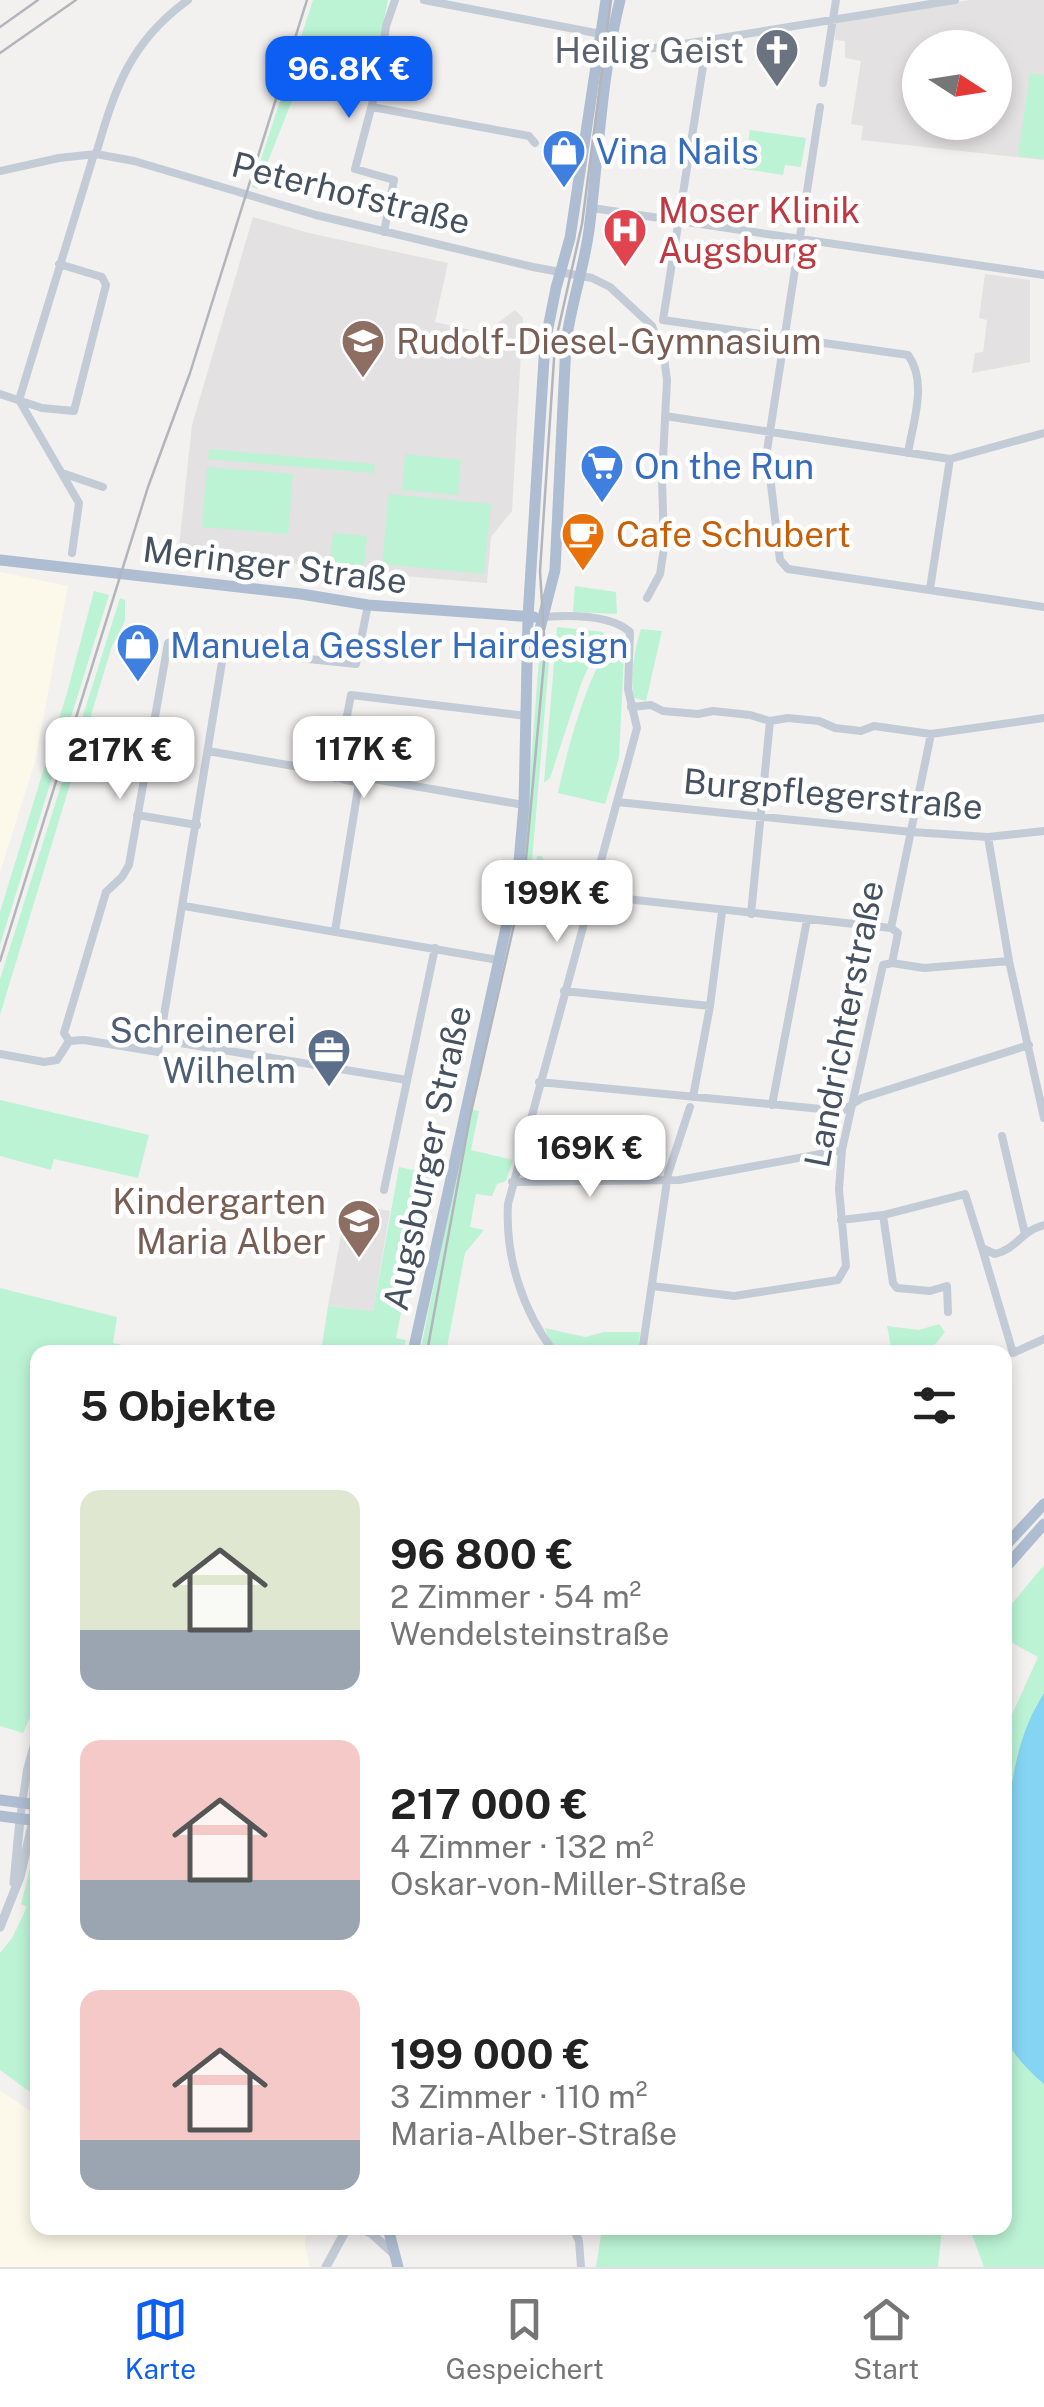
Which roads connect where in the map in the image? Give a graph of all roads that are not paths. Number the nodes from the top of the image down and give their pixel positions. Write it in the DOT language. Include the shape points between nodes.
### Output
graph roads {
  1 [pos="188,0"];
  2 [pos="395,0"];
  3 [pos="424,0"];
  4 [pos="606,0"];
  5 [pos="620,0"];
  6 [pos="836,0"];
  7 [pos="955,0"];
  8 [pos="832,20"];
  9 [pos="602,34"];
  10 [pos="707,41"];
  11 [pos="611,52"];
  12 [pos="823,83"];
  13 [pos="372,107"];
  14 [pos="820,107"];
  15 [pos="535,142"];
  16 [pos="95,154"];
  17 [pos="0,171"];
  18 [pos="592,208"];
  19 [pos="679,221"];
  20 [pos="384,232"];
  21 [pos="799,239"];
  22 [pos="60,264"];
  23 [pos="571,274"];
  24 [pos="1044,275"];
  25 [pos="663,320"];
  26 [pos="652,326"];
  27 [pos="785,336"];
  28 [pos="0,394"];
  29 [pos="19,400"];
  30 [pos="665,416"];
  31 [pos="770,432"];
  32 [pos="1044,433"];
  33 [pos="908,453"];
  34 [pos="950,459"];
  35 [pos="64,473"];
  36 [pos="103,487"];
  37 [pos="72,553"];
  38 [pos="0,560"];
  39 [pos="930,588"];
  40 [pos="647,598"];
  41 [pos="368,606"];
  42 [pos="1044,607"];
  43 [pos="543,617"];
  44 [pos="528,618"];
  45 [pos="228,652"];
  46 [pos="528,675"];
  47 [pos="632,707"];
  48 [pos="526,716"];
  49 [pos="1044,718"];
  50 [pos="770,721"];
  51 [pos="930,734"];
  52 [pos="208,751"];
  53 [pos="335,778"];
  54 [pos="360,783"];
  55 [pos="617,802"];
  56 [pos="524,805"];
  57 [pos="137,815"];
  58 [pos="760,817"];
  59 [pos="196,825"];
  60 [pos="1044,831"];
  61 [pos="912,832"];
  62 [pos="988,837"];
  63 [pos="590,896"];
  64 [pos="184,906"];
  65 [pos="722,912"];
  66 [pos="751,914"];
  67 [pos="807,920"];
  68 [pos="890,928"];
  69 [pos="335,930"];
  70 [pos="435,948"];
  71 [pos="498,960"];
  72 [pos="892,962"];
  73 [pos="1009,962"];
  74 [pos="564,992"];
  75 [pos="710,1006"];
  76 [pos="162,1040"];
  77 [pos="69,1041"];
  78 [pos="1028,1045"];
  79 [pos="0,1054"];
  80 [pos="407,1080"];
  81 [pos="539,1082"];
  82 [pos="691,1102"];
  83 [pos="772,1105"];
  84 [pos="850,1107"];
  85 [pos="1044,1118"];
  86 [pos="1002,1136"];
  87 [pos="842,1150"];
  88 [pos="667,1180"];
  89 [pos="512,1182"];
  90 [pos="384,1190"];
  91 [pos="882,1215"];
  92 [pos="841,1220"];
  93 [pos="1044,1225"];
  94 [pos="1025,1234"];
  95 [pos="982,1248"];
  96 [pos="652,1286"];
  97 [pos="948,1312"];
  98 [pos="1044,1339"];
  99 [pos="415,1345"];
  100 [pos="550,1345"];
  101 [pos="643,1345"];
  102 [pos="1010,1345"];
  103 [pos="1012,1353"];
  104 [pos="1044,1504"];
  105 [pos="1044,1524"];
  106 [pos="1012,1538"];
  107 [pos="1012,1560"];
  108 [pos="0,1800"];
  109 [pos="30,1804"];
  110 [pos="0,1816"];
  111 [pos="30,1820"];
  112 [pos="0,1928"];
  113 [pos="343,2235"];
  114 [pos="374,2235"];
  115 [pos="390,2235"];
  116 [pos="576,2235"];
  117 [pos="396,2261"];
  118 [pos="326,2267"];
  119 [pos="580,2267"];
  1 -- 16 [label="street" via="130,58"];
  2 -- 13 [label="street"];
  3 -- 9 [label="street"];
  4 -- 9 [label="main road"];
  5 -- 11 [label="main road"];
  6 -- 8 [label="street"];
  7 -- 8 [label="street"];
  8 -- 10 [label="street"];
  8 -- 12 [label="street"];
  9 -- 23 [label="main road" via="570,238"];
  10 -- 11 [label="street"];
  10 -- 19 [label="street"];
  11 -- 18 [label="main road"];
  13 -- 15 [label="street"];
  13 -- 20 [label="street" via="355,169 394,180"];
  14 -- 21 [label="street"];
  16 -- 17 [label="street, Peterhofstraße"];
  16 -- 20 [label="street, Peterhofstraße"];
  16 -- 22 [label="street"];
  18 -- 19 [label="street"];
  18 -- 23 [label="main road"];
  19 -- 21 [label="street"];
  19 -- 25 [label="street"];
  20 -- 23 [label="street, Peterhofstraße"];
  21 -- 24 [label="street"];
  21 -- 27 [label="street"];
  22 -- 29 [label="street"];
  22 -- 29 [label="street" via="102,277 106,285 74,412"];
  23 -- 26 [label="street, Peterhofstraße" via="618,292"];
  23 -- 43 [label="main road" via="555,570"];
  23 -- 44 [label="main road, Augsburger Straße" via="545,343"];
  25 -- 26 [label="street"];
  25 -- 27 [label="street"];
  26 -- 30 [label="street" via="666,368"];
  27 -- 31 [label="street"];
  27 -- 33 [label="street" via="908,355 920,379"];
  28 -- 29 [label="street"];
  29 -- 35 [label="street"];
  30 -- 31 [label="street"];
  30 -- 40 [label="street" via="664,548"];
  31 -- 33 [label="street"];
  31 -- 39 [label="street" via="783,567"];
  32 -- 34 [label="street"];
  33 -- 34 [label="street"];
  34 -- 39 [label="street"];
  35 -- 36 [label="street"];
  35 -- 37 [label="street" via="78,503"];
  38 -- 41 [label="main road, Meringer Straße"];
  39 -- 42 [label="street"];
  41 -- 44 [label="main road, Meringer Straße"];
  41 -- 45 [label="street" via="356,664"];
  43 -- 44 [label="main road, Meringer Straße"];
  43 -- 46 [label="main road"];
  43 -- 47 [label="street" via="618,623 630,632"];
  44 -- 46 [label="main road, Augsburger Straße"];
  45 -- 52 [label="street"];
  45 -- 57 [label="street" via="168,643"];
  46 -- 48 [label="main road, Augsburger Straße"];
  47 -- 50 [label="street" via="713,710"];
  47 -- 55 [label="street" via="636,734"];
  48 -- 53 [label="street" via="351,695"];
  48 -- 56 [label="main road, Augsburger Straße"];
  49 -- 51 [label="street"];
  50 -- 51 [label="street"];
  50 -- 58 [label="street"];
  51 -- 61 [label="street, Landrichterstraße"];
  52 -- 53 [label="street"];
  52 -- 59 [label="street"];
  53 -- 54 [label="street"];
  54 -- 56 [label="street" via="368,778"];
  54 -- 69 [label="street"];
  55 -- 58 [label="street, Burgpflegerstraße"];
  55 -- 63 [label="street"];
  56 -- 71 [label="main road, Augsburger Straße" via="518,874"];
  57 -- 59 [label="street"];
  57 -- 77 [label="street" via="128,865 106,892 64,1033"];
  58 -- 61 [label="street, Burgpflegerstraße"];
  58 -- 66 [label="street"];
  59 -- 64 [label="street"];
  60 -- 62 [label="street, Burgpflegerstraße"];
  61 -- 62 [label="street, Burgpflegerstraße"];
  61 -- 68 [label="street, Landrichterstraße"];
  62 -- 73 [label="street"];
  63 -- 65 [label="street"];
  63 -- 74 [label="street"];
  64 -- 69 [label="street"];
  64 -- 76 [label="street"];
  65 -- 66 [label="street"];
  65 -- 75 [label="street"];
  66 -- 67 [label="street"];
  67 -- 68 [label="street"];
  67 -- 83 [label="street"];
  68 -- 72 [label="street, Landrichterstraße" via="898,933"];
  69 -- 70 [label="street"];
  70 -- 71 [label="street"];
  70 -- 80 [label="street"];
  71 -- 99 [label="main road, Augsburger Straße"];
  72 -- 73 [label="street" via="924,968"];
  72 -- 84 [label="street, Landrichterstraße" via="884,965"];
  73 -- 78 [label="street"];
  74 -- 75 [label="street"];
  74 -- 81 [label="street"];
  75 -- 82 [label="street"];
  76 -- 77 [label="street" via="158,1052"];
  76 -- 80 [label="street"];
  77 -- 79 [label="street" via="57,1060"];
  78 -- 84 [label="street"];
  78 -- 85 [label="street"];
  80 -- 90 [label="street"];
  81 -- 82 [label="street"];
  81 -- 89 [label="street"];
  82 -- 83 [label="street"];
  82 -- 88 [label="street"];
  83 -- 84 [label="street"];
  84 -- 87 [label="street, Landrichterstraße"];
  86 -- 94 [label="street"];
  87 -- 88 [label="street"];
  87 -- 92 [label="street, Landrichterstraße"];
  88 -- 89 [label="street"];
  88 -- 96 [label="street"];
  89 -- 100 [label="street" via="506,1229 514,1268"];
  91 -- 92 [label="street"];
  91 -- 95 [label="street" via="966,1194"];
  91 -- 97 [label="street" via="893,1283 914,1291 947,1286"];
  92 -- 96 [label="street, Landrichterstraße" via="846,1266 838,1280 734,1296"];
  93 -- 94 [label="street"];
  94 -- 95 [label="street" via="1010,1250 994,1254"];
  95 -- 102 [label="street"];
  96 -- 101 [label="street"];
  98 -- 103 [label="street"];
  104 -- 106 [label="main road"];
  105 -- 107 [label="main road"];
  108 -- 109 [label="main road"];
  110 -- 111 [label="main road"];
  111 -- 112 [label="street"];
  113 -- 118 [label="street"];
  114 -- 117 [label="street"];
  115 -- 117 [label="main road"];
  116 -- 119 [label="street"];
}
